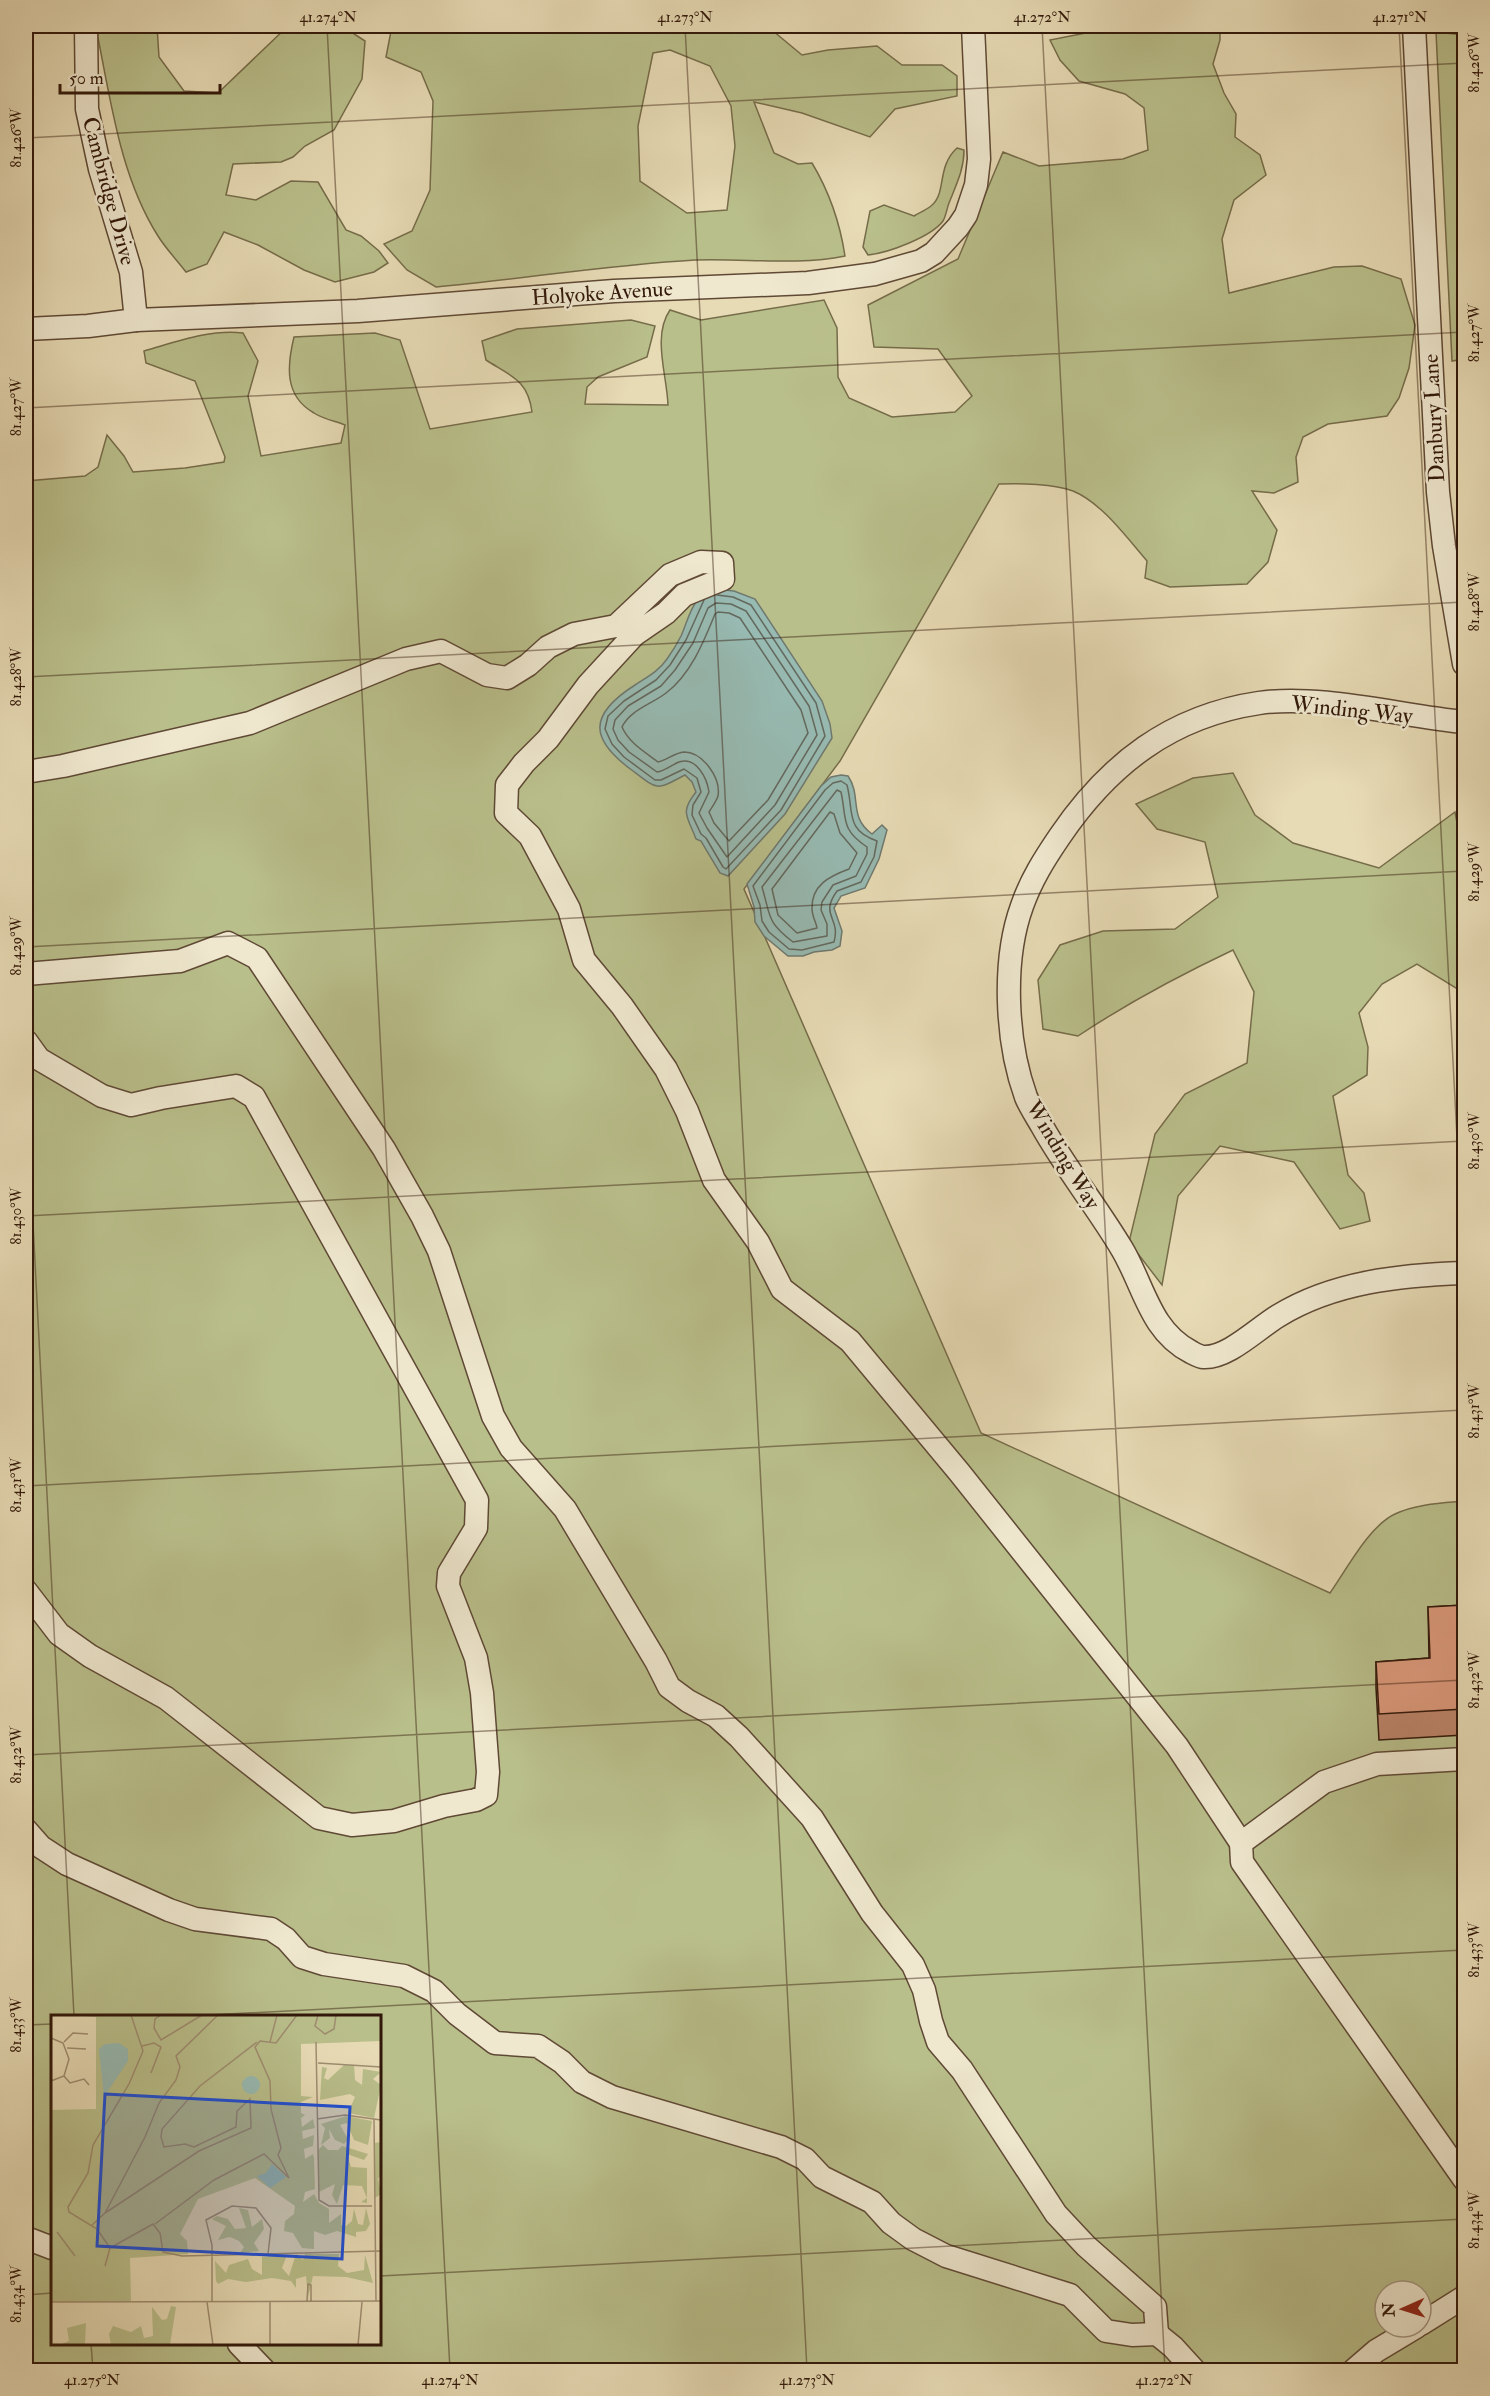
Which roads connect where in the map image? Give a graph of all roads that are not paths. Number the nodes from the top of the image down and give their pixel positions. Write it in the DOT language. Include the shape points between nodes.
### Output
graph roads {
  1 [pos="86,26"];
  2 [pos="973,26"];
  3 [pos="1414,26"];
  4 [pos="136,320"];
  5 [pos="26,329"];
  6 [pos="1464,664"];
  7 [pos="1464,722"];
  8 [pos="26,772"];
  9 [pos="26,974"];
  10 [pos="26,1041"];
  11 [pos="1464,1273"];
  12 [pos="26,1591"];
  13 [pos="1464,1759"];
  14 [pos="26,1830"];
  15 [pos="1241,1843"];
  16 [pos="1464,2179"];
  17 [pos="26,2238"];
  18 [pos="51,2248"];
  19 [pos="1464,2297"];
  20 [pos="1433,2316"];
  21 [pos="1157,2334"];
  22 [pos="1396,2339"];
  23 [pos="241,2345"];
  24 [pos="264,2370"];
  25 [pos="1194,2370"];
  26 [pos="1354,2370"];
  1 -- 4 [label="street, Cambridge Drive" via="87,109 100,169 131,272"];
  2 -- 4 [label="street, Holyoke Avenue" via="979,159 976,185 958,226 934,253 921,261 875,274 808,283 614,291 358,311"];
  3 -- 6 [label="street, Danbury Lane" via="1438,492"];
  4 -- 5 [label="street, Holyoke Avenue"];
  7 -- 11 [label="street, Winding Way" via="1322,702 1262,702 1188,723 1138,751 1082,804 1039,866 1021,908 1009,991 1013,1048 1027,1098 1054,1148 1123,1251 1157,1324 1176,1344 1202,1358 1223,1353 1278,1315 1346,1287 1416,1275"];
  8 -- 15 [label="street" via="250,723 406,658 441,651 487,675 507,678 548,647 574,634 616,627 670,575 701,562 722,563 723,579 684,595 634,635 588,685 548,739 507,784 506,813 530,836 569,909 584,960 666,1070 714,1180 758,1242 782,1289 850,1341 1177,1746"];
  9 -- 21 [label="street" via="180,961 228,943 257,958 384,1149 422,1216 439,1251 493,1416 511,1448 565,1509 669,1687 716,1716 739,1737 812,1818 872,1913 913,1965 938,2042 962,2070 1056,2214 1093,2253 1155,2307"];
  10 -- 12 [label="street" via="39,1059 102,1096 131,1105 236,1086 254,1097 477,1500 476,1528 449,1573 448,1586 476,1658 488,1772 486,1795 394,1821 352,1826 319,1818 166,1698 90,1656 60,1634"];
  13 -- 15 [label="street" via="1377,1764 1324,1782"];
  14 -- 21 [label="street" via="41,1847 67,1864 169,1910 195,1919 271,1929 302,1957 324,1964 404,1976 434,1991 495,2043 538,2046 582,2082 612,2097 781,2147 805,2159 822,2177 872,2202 914,2240 946,2256 1070,2295 1106,2331"];
  15 -- 16 [label="street" via="1242,1862"];
  17 -- 18 [label="street"];
  19 -- 20 [label="street"];
  21 -- 25 [label="street"];
  22 -- 26 [label="street"];
  23 -- 24 [label="street"];
}
